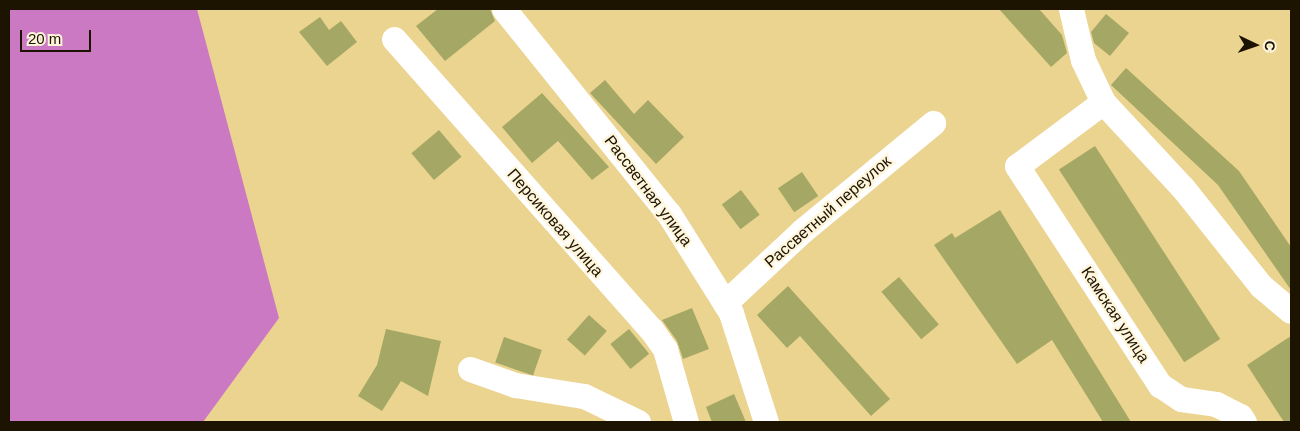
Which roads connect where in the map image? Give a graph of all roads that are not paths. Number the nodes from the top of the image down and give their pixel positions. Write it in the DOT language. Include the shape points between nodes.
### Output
graph roads {
  1 [pos="504,9"];
  2 [pos="1071,9"];
  3 [pos="394,39"];
  4 [pos="1103,102"];
  5 [pos="933,123"];
  6 [pos="725,303"];
  7 [pos="1291,311"];
  8 [pos="470,369"];
  9 [pos="638,422"];
  10 [pos="686,422"];
  11 [pos="766,422"];
  12 [pos="1244,422"];
  1 -- 6 [label="street, Рассветная улица" via="669,214"];
  2 -- 4 [label="street" via="1083,60"];
  3 -- 10 [label="street, Персиковая улица" via="651,329 665,349"];
  4 -- 7 [label="street" via="1182,188 1261,286"];
  4 -- 12 [label="street, Камская улица" via="1017,166 1160,384 1182,399 1216,404 1240,416"];
  5 -- 6 [label="street, Рассветный переулок" via="802,231"];
  6 -- 11 [label="street, Рассветная улица"];
  8 -- 9 [label="street" via="515,385 584,396"];
}
